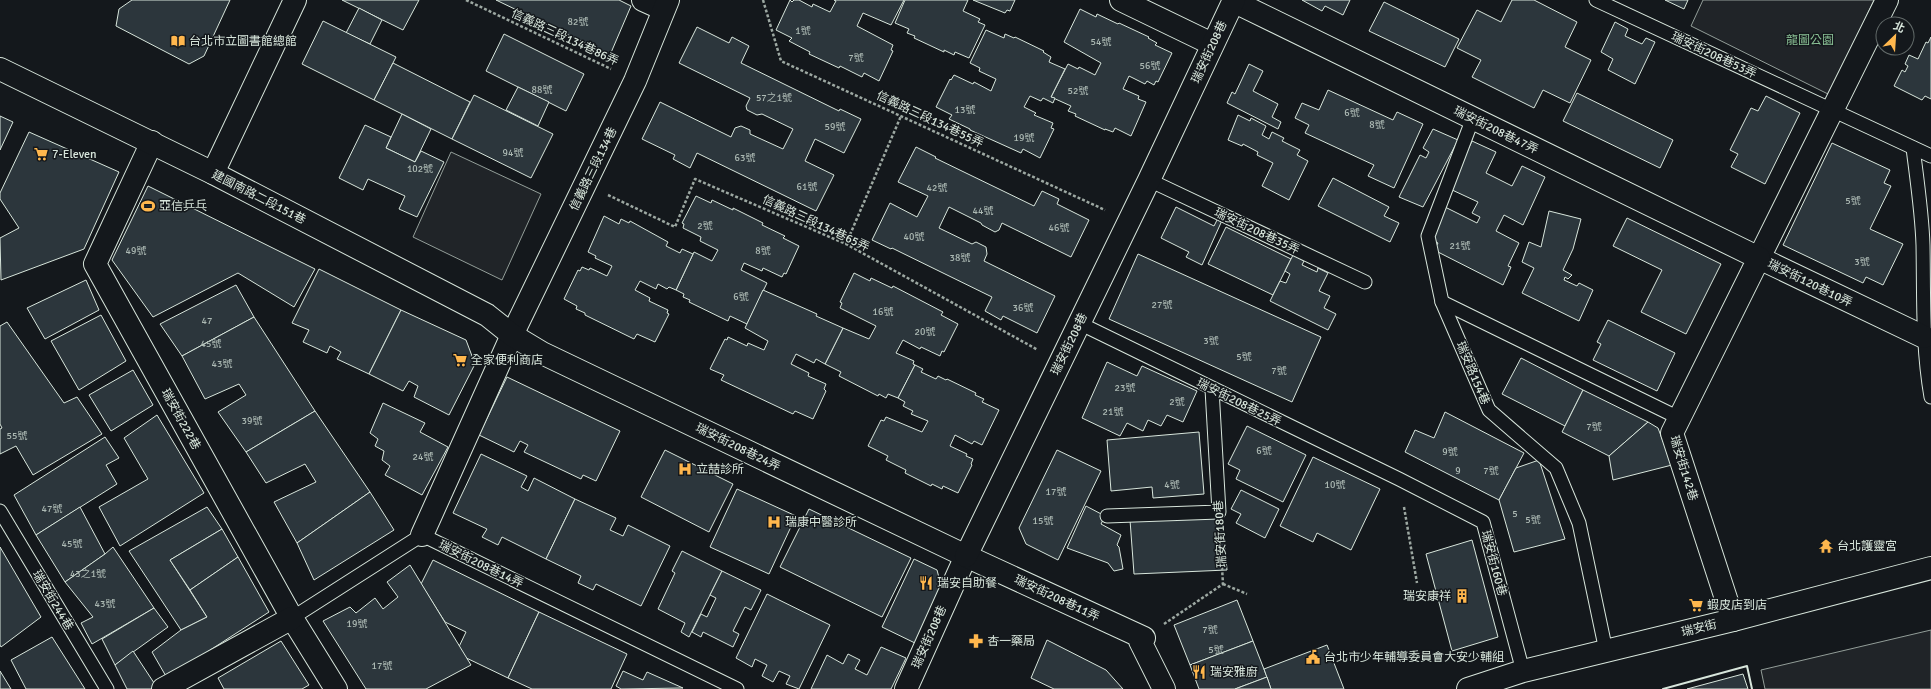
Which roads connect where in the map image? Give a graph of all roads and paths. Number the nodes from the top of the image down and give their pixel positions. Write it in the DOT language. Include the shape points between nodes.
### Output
graph roads {
  1 [pos="295,0"];
  2 [pos="466,0"];
  3 [pos="643,0"];
  4 [pos="763,0"];
  5 [pos="1121,0"];
  6 [pos="1596,0"];
  7 [pos="1887,0"];
  8 [pos="1233,1"];
  9 [pos="666,5"];
  10 [pos="1212,44"];
  11 [pos="0,69"];
  12 [pos="635,80"];
  13 [pos="1832,111"];
  14 [pos="901,116"];
  15 [pos="1473,118"];
  16 [pos="152,142"];
  17 [pos="1913,148"];
  18 [pos="1931,156"];
  19 [pos="213,173"];
  20 [pos="1149,180"];
  21 [pos="585,184"];
  22 [pos="1129,221"];
  23 [pos="846,244"];
  24 [pos="1759,258"];
  25 [pos="1365,282"];
  26 [pos="1442,302"];
  27 [pos="1079,323"];
  28 [pos="512,335"];
  29 [pos="1924,337"];
  30 [pos="1059,362"];
  31 [pos="1928,368"];
  32 [pos="1212,389"];
  33 [pos="1931,397"];
  34 [pos="1680,418"];
  35 [pos="1399,479"];
  36 [pos="0,511"];
  37 [pos="1219,512"];
  38 [pos="1107,516"];
  39 [pos="422,535"];
  40 [pos="966,556"];
  41 [pos="1931,568"];
  42 [pos="1417,583"];
  43 [pos="1223,584"];
  44 [pos="1247,594"];
  45 [pos="292,618"];
  46 [pos="1733,620"];
  47 [pos="1142,639"];
  48 [pos="1606,651"];
  49 [pos="1523,671"];
  50 [pos="107,689"];
  51 [pos="163,689"];
  52 [pos="336,689"];
  53 [pos="737,689"];
  54 [pos="906,689"];
  55 [pos="1164,689"];
  56 [pos="1468,689"];
  1 -- 19 [label="street"];
  2 -- 12 [label="path, 信義路三段134巷86弄"];
  3 -- 9 [label="street"];
  4 -- 14 [label="path, 信義路三段134巷55弄" via="781,61"];
  5 -- 10 [label="street"];
  6 -- 13 [label="lane, 瑞安街208巷53弄"];
  7 -- 13 [label="street, 瑞安街120巷10弄"];
  8 -- 10 [label="street, 瑞安街208巷"];
  8 -- 15 [label="street, 瑞安街208巷47弄"];
  9 -- 12 [label="street, 信義路三段134巷"];
  10 -- 20 [label="street, 瑞安街208巷"];
  11 -- 16 [label="street, 建國南路二段151巷"];
  12 -- 21 [label="street, 信義路三段134巷"];
  13 -- 17 [label="lane, 瑞安街208巷53弄"];
  13 -- 24 [label="street, 瑞安街120巷10弄"];
  14 -- 22 [label="path, 信義路三段134巷55弄"];
  14 -- 23 [label="path"];
  15 -- 24 [label="street, 瑞安街208巷47弄"];
  15 -- 26 [label="lane, 瑞安路154巷" via="1428,236"];
  16 -- 19 [label="street, 建國南路二段151巷"];
  16 -- 45 [label="street, 瑞安街222巷" via="96,264"];
  17 -- 18 [label="lane, 瑞安街208巷53弄"];
  17 -- 29 [label="lane" via="1923,243"];
  19 -- 28 [label="street, 建國南路二段151巷" via="487,315"];
  20 -- 22 [label="street, 瑞安街208巷"];
  20 -- 25 [label="lane, 瑞安街208巷35弄"];
  21 -- 23 [label="path, 信義路三段134巷65弄" via="675,226 695,179"];
  21 -- 28 [label="street, 信義路三段134巷"];
  22 -- 27 [label="street, 瑞安街208巷"];
  23 -- 30 [label="path, 信義路三段134巷65弄"];
  24 -- 29 [label="street, 瑞安街120巷10弄"];
  24 -- 34 [label="street, 瑞安街142巷"];
  26 -- 34 [label="lane"];
  26 -- 48 [label="lane, 瑞安路154巷" via="1489,410 1556,468 1579,523"];
  27 -- 30 [label="street, 瑞安街208巷"];
  27 -- 32 [label="lane, 瑞安街208巷25弄"];
  28 -- 39 [label="street"];
  28 -- 40 [label="street, 瑞安街208巷24弄" via="542,353"];
  29 -- 31 [label="lane"];
  30 -- 40 [label="street, 瑞安街208巷"];
  31 -- 33 [label="lane"];
  32 -- 35 [label="lane, 瑞安街208巷25弄"];
  32 -- 37 [label="lane, 瑞安街180巷"];
  34 -- 46 [label="street, 瑞安街142巷" via="1672,433"];
  35 -- 42 [label="path"];
  35 -- 49 [label="lane, 瑞安街160巷" via="1483,522"];
  36 -- 50 [label="lane, 瑞安街244巷"];
  37 -- 38 [label="lane"];
  37 -- 43 [label="path, 瑞安街180巷"];
  39 -- 45 [label="lane"];
  39 -- 53 [label="lane, 瑞安街208巷14弄"];
  40 -- 47 [label="street, 瑞安街208巷11弄"];
  40 -- 54 [label="street, 瑞安街208巷"];
  41 -- 46 [label="street, 瑞安街"];
  43 -- 44 [label="path"];
  43 -- 47 [label="path, 瑞安街180巷"];
  45 -- 51 [label="street"];
  45 -- 52 [label="street, 瑞安街222巷"];
  46 -- 48 [label="street, 瑞安街"];
  47 -- 55 [label="street"];
  48 -- 49 [label="street, 瑞安街"];
  49 -- 56 [label="street, 瑞安街"];
}
